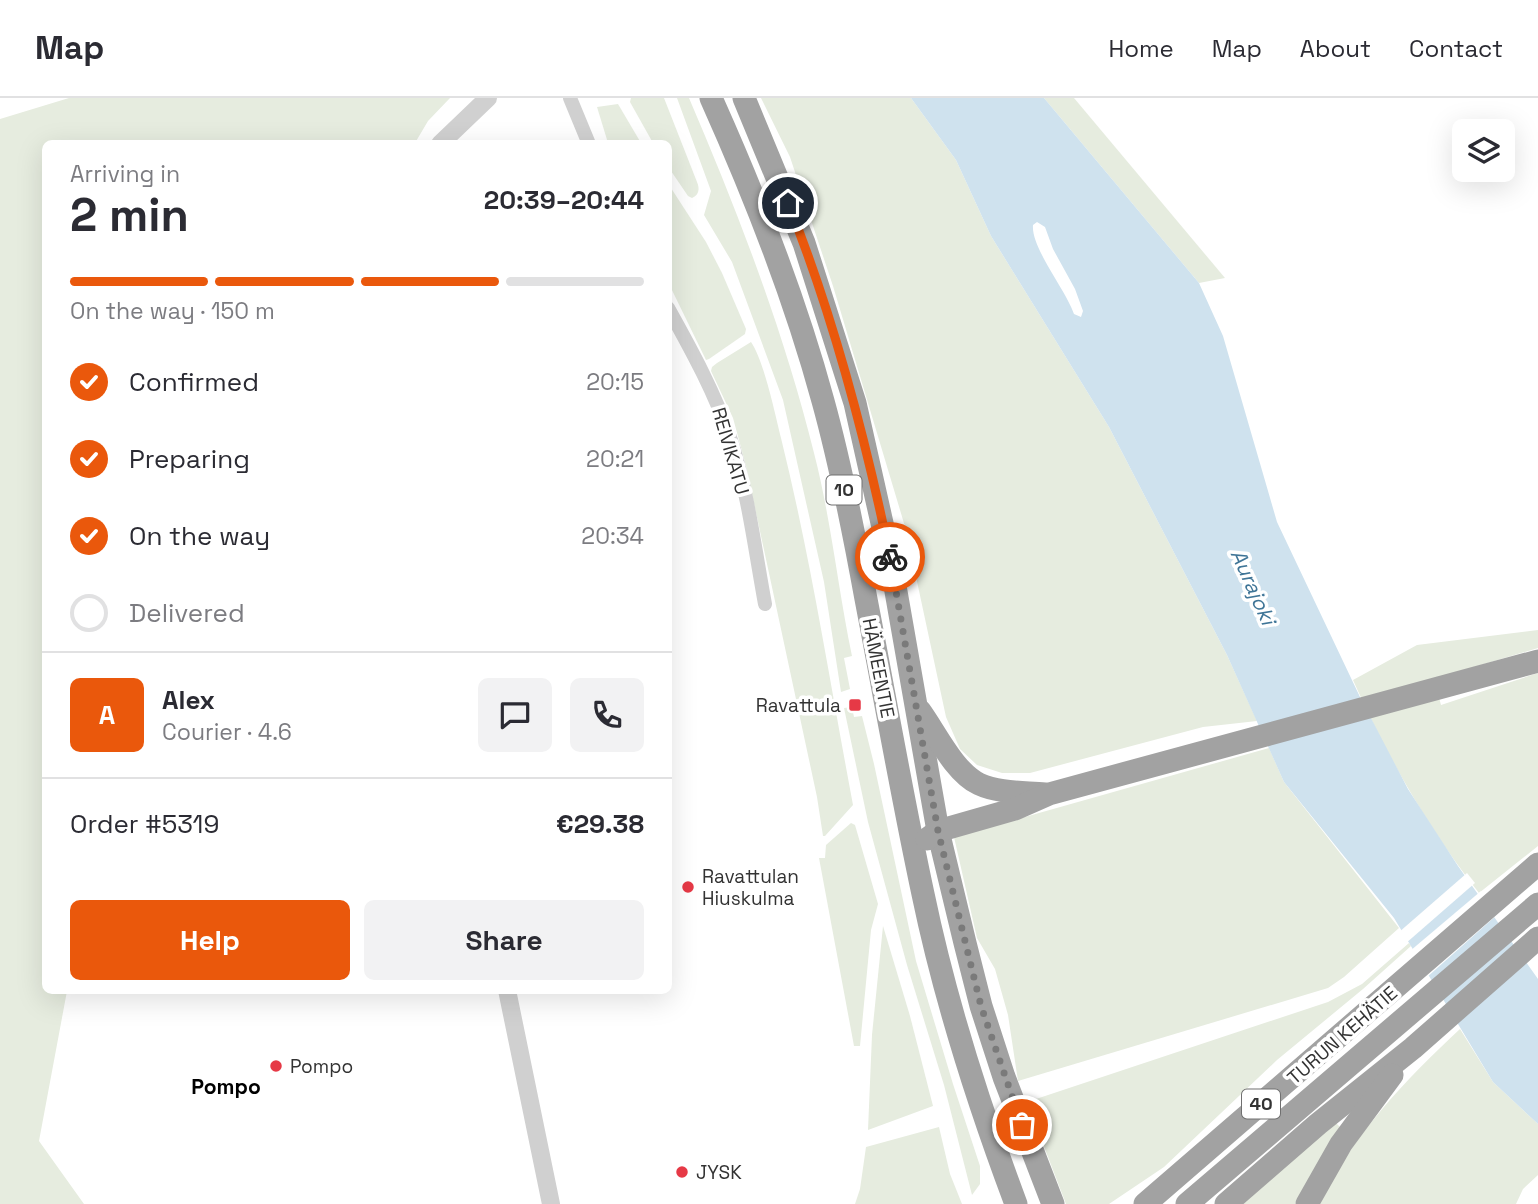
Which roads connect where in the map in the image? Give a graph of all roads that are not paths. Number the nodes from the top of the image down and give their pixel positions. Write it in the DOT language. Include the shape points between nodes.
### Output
graph roads {
  1 [pos="503,98"];
  2 [pos="570,98"];
  3 [pos="711,98"];
  4 [pos="744,98"];
  5 [pos="484,103"];
  6 [pos="444,140"];
  7 [pos="587,140"];
  8 [pos="672,316"];
  9 [pos="765,604"];
  10 [pos="1538,661"];
  11 [pos="916,705"];
  12 [pos="1049,794"];
  13 [pos="938,831"];
  14 [pos="914,852"];
  15 [pos="1530,871"];
  16 [pos="1538,904"];
  17 [pos="1538,938"];
  18 [pos="508,994"];
  19 [pos="1413,1048"];
  20 [pos="551,1204"];
  21 [pos="1016,1204"];
  22 [pos="1053,1204"];
  23 [pos="1144,1204"];
  24 [pos="1186,1204"];
  25 [pos="1226,1204"];
  26 [pos="1307,1204"];
  1 -- 5 [label="street"];
  2 -- 7 [label="street"];
  3 -- 14 [label="highway, HÄMEENTIE / 10" via="745,173 824,402"];
  4 -- 11 [label="highway, HÄMEENTIE / 10" via="804,243 855,403 886,538"];
  5 -- 6 [label="street"];
  8 -- 9 [label="street, REIVIKATU" via="717,401 732,443"];
  10 -- 12 [label="highway"];
  11 -- 12 [label="highway" via="967,776 995,788"];
  11 -- 13 [label="highway, HÄMEENTIE / 10"];
  12 -- 13 [label="highway"];
  13 -- 14 [label="highway"];
  13 -- 22 [label="highway, HÄMEENTIE / 10" via="981,1006"];
  14 -- 21 [label="highway, HÄMEENTIE / 10" via="953,1019"];
  15 -- 23 [label="highway, TURUN KEHÄTIE / 40"];
  16 -- 24 [label="highway, TURUN KEHÄTIE / 40"];
  17 -- 19 [label="highway"];
  18 -- 20 [label="street"];
  19 -- 25 [label="highway"];
  19 -- 26 [label="highway" via="1341,1144"];
}
